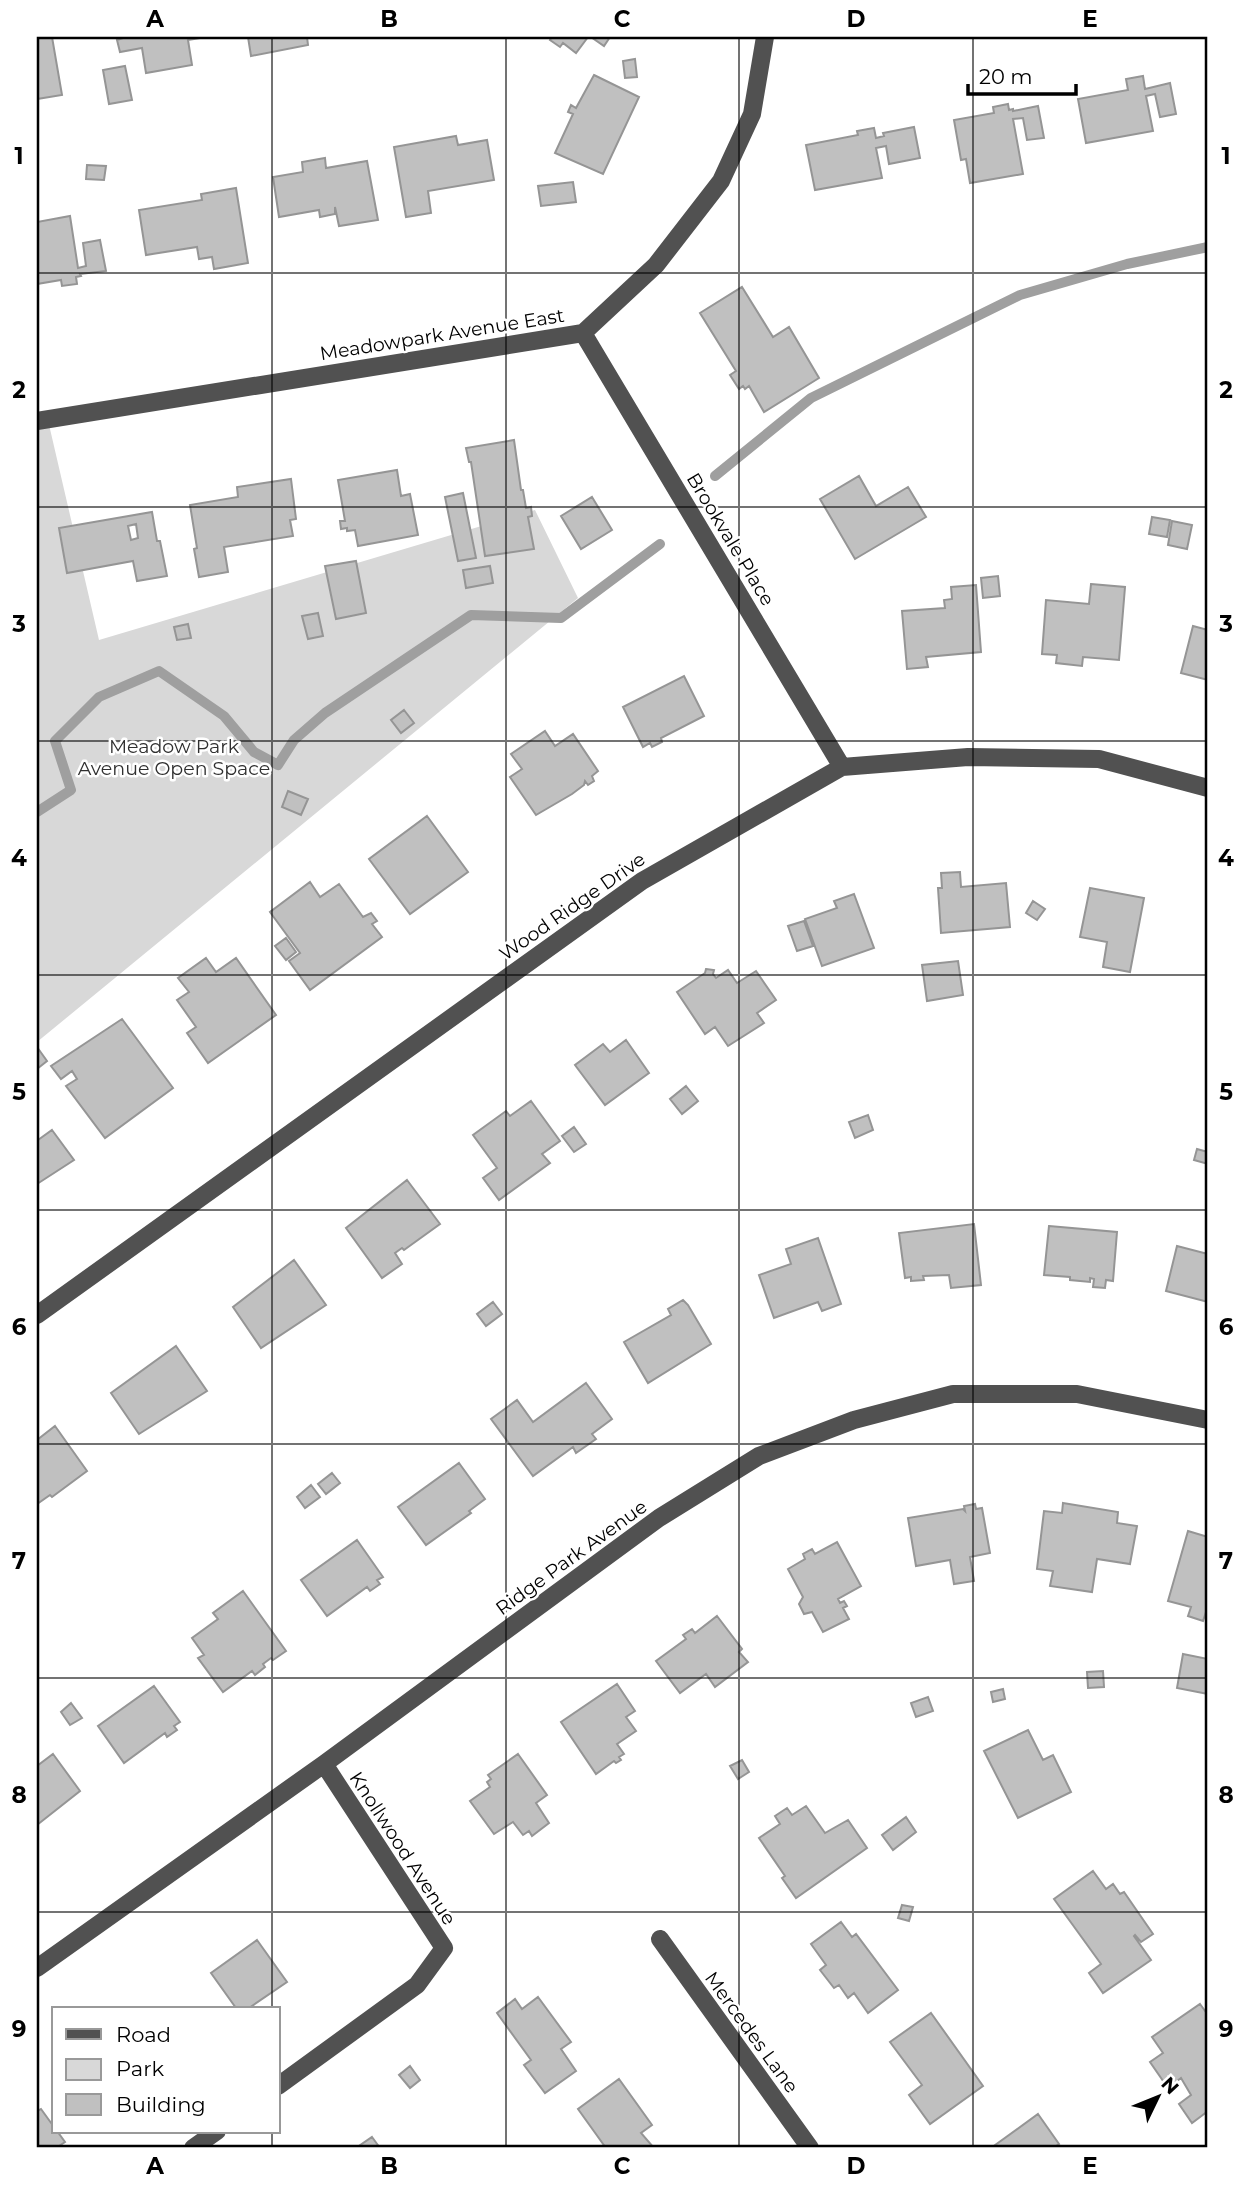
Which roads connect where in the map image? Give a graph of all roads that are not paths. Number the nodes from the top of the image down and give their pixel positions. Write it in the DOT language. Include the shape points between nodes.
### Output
graph roads {
  1 [pos="765,37"];
  2 [pos="583,332"];
  3 [pos="37,421"];
  4 [pos="842,767"];
  5 [pos="1208,788"];
  6 [pos="37,1315"];
  7 [pos="1208,1420"];
  8 [pos="324,1764"];
  9 [pos="660,1940"];
  10 [pos="37,1968"];
  11 [pos="280,2085"];
  12 [pos="216,2132"];
  13 [pos="194,2148"];
  14 [pos="810,2148"];
  1 -- 2 [label="street, Meadowpark Avenue East" via="752,114 721,181 656,265"];
  2 -- 3 [label="street, Meadowpark Avenue East"];
  2 -- 4 [label="street, Brookvale Place"];
  4 -- 5 [label="street, Wood Ridge Drive" via="968,757 1099,760"];
  4 -- 6 [label="street, Wood Ridge Drive" via="642,881"];
  7 -- 8 [label="street, Ridge Park Avenue" via="1077,1394 953,1394 854,1420 759,1456 659,1518"];
  8 -- 10 [label="street, Ridge Park Avenue"];
  8 -- 11 [label="street, Knollwood Avenue" via="444,1948 417,1985"];
  9 -- 14 [label="street, Mercedes Lane"];
  12 -- 13 [label="street"];
}
